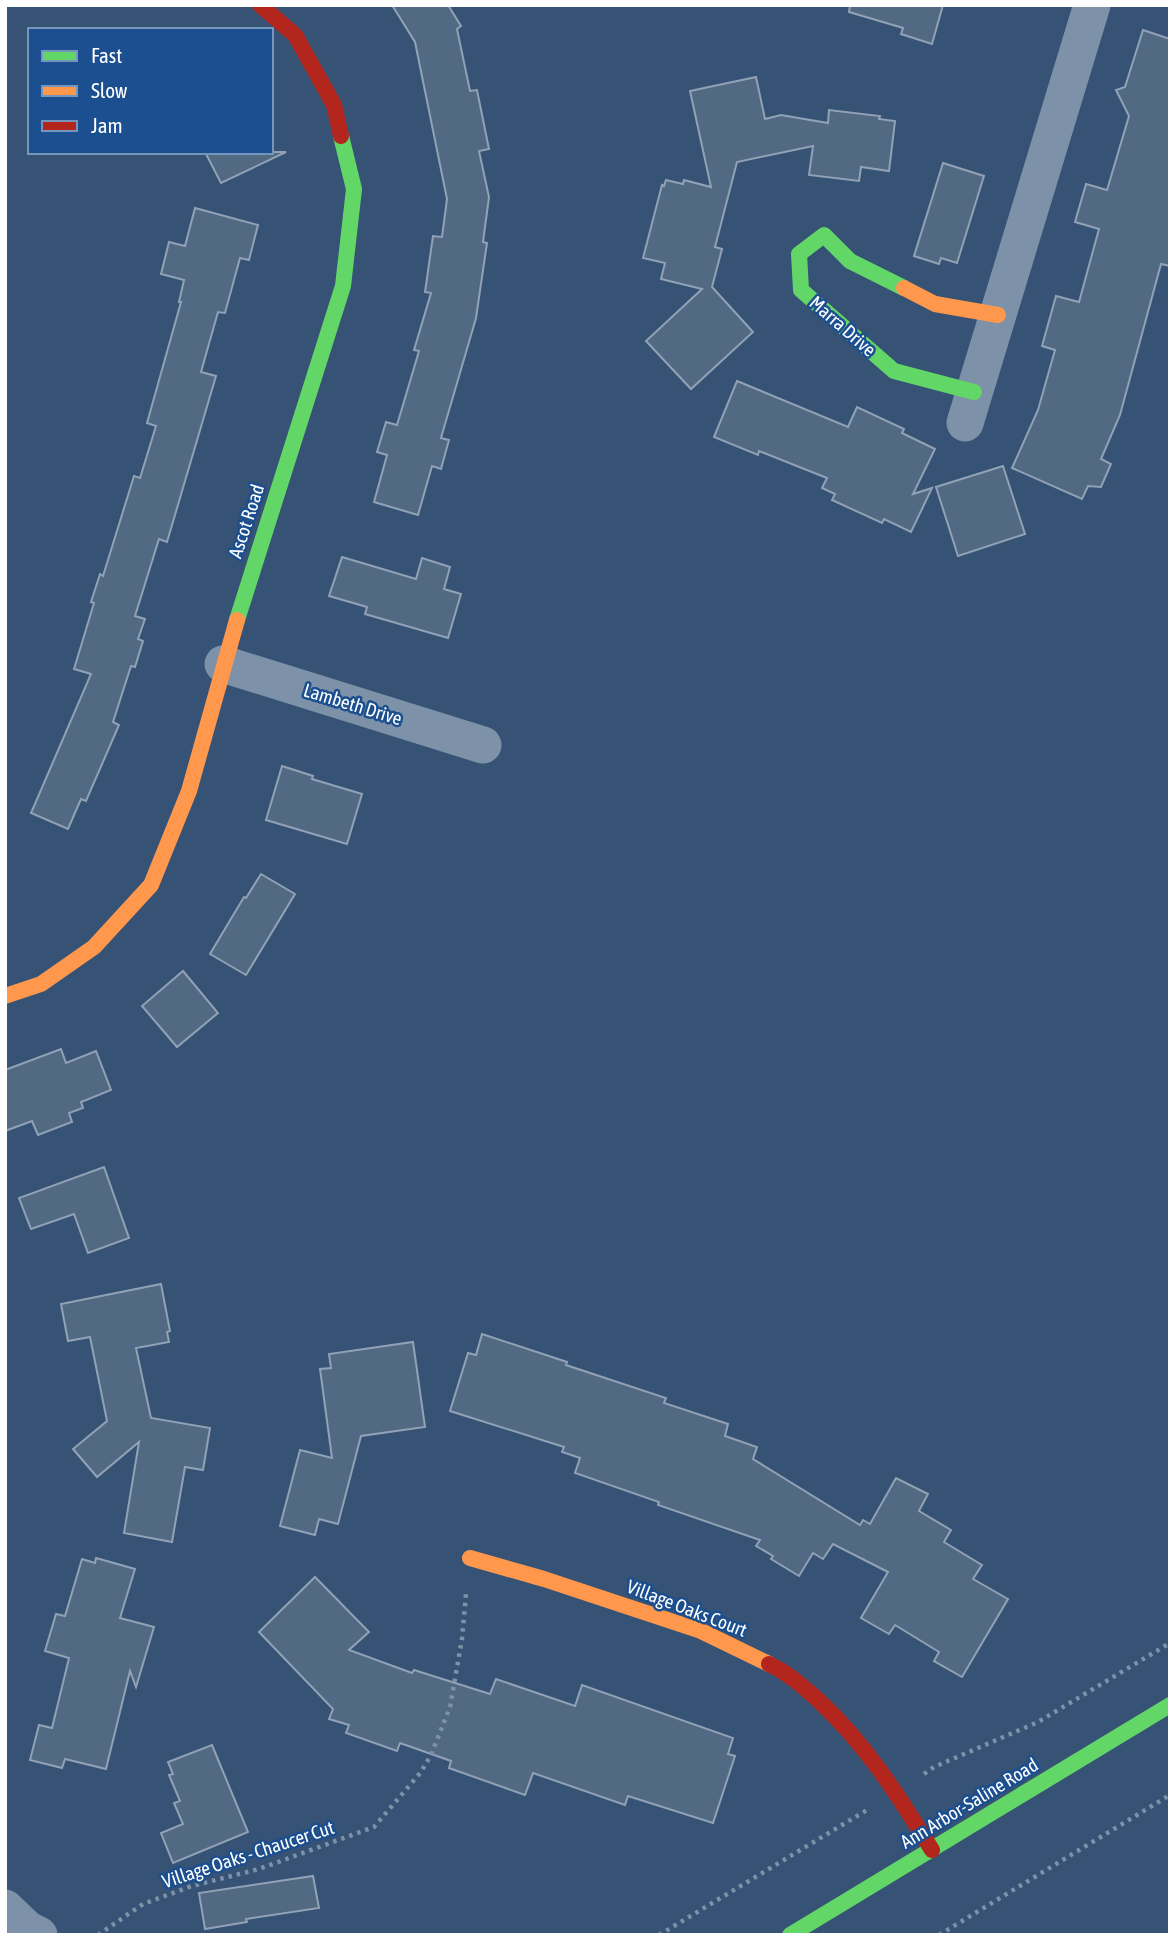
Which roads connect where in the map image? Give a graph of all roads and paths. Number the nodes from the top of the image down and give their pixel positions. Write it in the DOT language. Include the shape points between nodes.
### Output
graph roads {
  1 [pos="260,5"];
  2 [pos="1092,5"];
  3 [pos="998,316"];
  4 [pos="969,407"];
  5 [pos="223,664"];
  6 [pos="483,745"];
  7 [pos="5,996"];
  8 [pos="470,1558"];
  9 [pos="1170,1643"];
  10 [pos="1170,1705"];
  11 [pos="919,1777"];
  12 [pos="1170,1795"];
  13 [pos="862,1814"];
  14 [pos="932,1850"];
  15 [pos="5,1908"];
  16 [pos="39,1935"];
  17 [pos="98,1935"];
  18 [pos="659,1935"];
  19 [pos="790,1935"];
  20 [pos="939,1935"];
  1 -- 5 [label="street, Ascot Road" via="295,35 334,105 354,190 343,286"];
  2 -- 3 [label="street, Marra Drive"];
  3 -- 4 [label="street, Marra Drive"];
  3 -- 4 [label="street, Marra Drive" via="935,304 850,261 824,235 799,254 801,290 894,371"];
  5 -- 6 [label="street, Lambeth Drive"];
  5 -- 7 [label="street, Ascot Road" via="190,791 151,885 94,947 41,984"];
  8 -- 14 [label="street, Village Oaks Court" via="701,1631 789,1674 842,1722 885,1775"];
  8 -- 17 [label="path, Village Oaks - Chaucer Cut" via="450,1707 421,1772 374,1826 259,1869 143,1904"];
  9 -- 11 [label="path" via="1038,1723"];
  10 -- 14 [label="street, Ann Arbor-Saline Road"];
  12 -- 20 [label="path"];
  13 -- 18 [label="path"];
  14 -- 19 [label="street, Ann Arbor-Saline Road"];
  15 -- 16 [label="street"];
}
